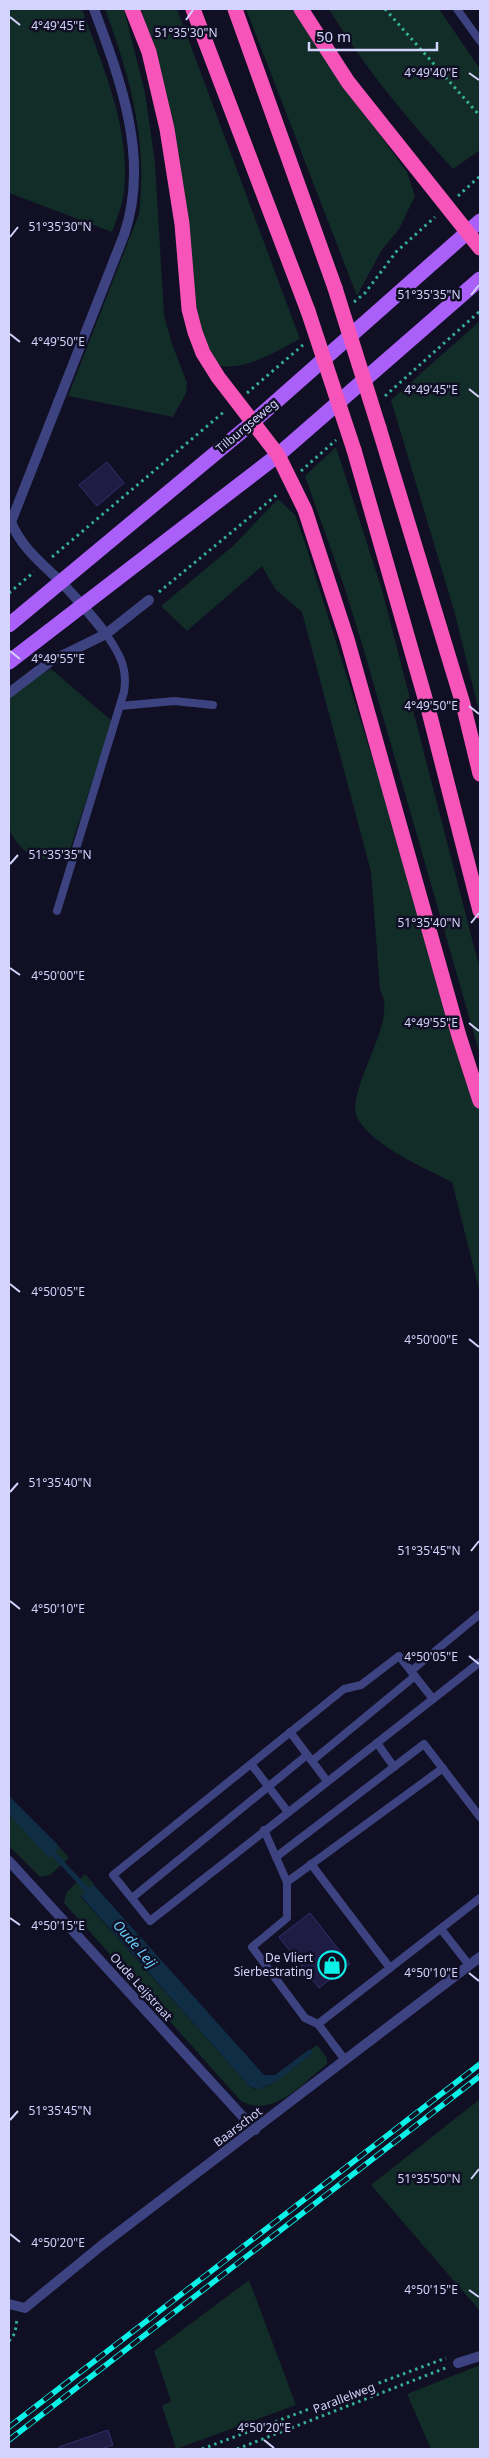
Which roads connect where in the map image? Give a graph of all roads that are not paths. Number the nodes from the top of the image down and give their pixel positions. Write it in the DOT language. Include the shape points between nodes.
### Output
graph roads {
  1 [pos="94,9"];
  2 [pos="132,9"];
  3 [pos="193,9"];
  4 [pos="235,9"];
  5 [pos="302,9"];
  6 [pos="457,9"];
  7 [pos="480,41"];
  8 [pos="480,221"];
  9 [pos="467,233"];
  10 [pos="480,248"];
  11 [pos="480,279"];
  12 [pos="253,422"];
  13 [pos="278,455"];
  14 [pos="61,582"];
  15 [pos="148,600"];
  16 [pos="83,605"];
  17 [pos="9,624"];
  18 [pos="106,634"];
  19 [pos="9,662"];
  20 [pos="9,692"];
  21 [pos="213,705"];
  22 [pos="120,706"];
  23 [pos="480,774"];
  24 [pos="58,911"];
  25 [pos="480,911"];
  26 [pos="480,1101"];
  27 [pos="480,1614"];
  28 [pos="480,1662"];
  29 [pos="413,1673"];
  30 [pos="433,1699"];
  31 [pos="290,1732"];
  32 [pos="377,1743"];
  33 [pos="309,1758"];
  34 [pos="251,1764"];
  35 [pos="394,1766"];
  36 [pos="443,1768"];
  37 [pos="327,1781"];
  38 [pos="268,1786"];
  39 [pos="288,1812"];
  40 [pos="480,1817"];
  41 [pos="264,1830"];
  42 [pos="276,1857"];
  43 [pos="9,1861"];
  44 [pos="311,1864"];
  45 [pos="287,1882"];
  46 [pos="132,1898"];
  47 [pos="480,1898"];
  48 [pos="441,1929"];
  49 [pos="480,1957"];
  50 [pos="469,1965"];
  51 [pos="390,1968"];
  52 [pos="318,2024"];
  53 [pos="345,2060"];
  54 [pos="254,2130"];
  55 [pos="11,2305"];
  56 [pos="480,2356"];
  57 [pos="458,2364"];
  1 -- 14 [label="street" via="124,98 136,168 134,198 124,235 11,522 18,537 42,566"];
  2 -- 12 [label="highway" via="149,52 169,138 182,224 189,310 195,332 212,369"];
  3 -- 25 [label="highway, bridge" via="308,311 354,450 429,712"];
  4 -- 23 [label="highway, bridge" via="335,288 380,428 463,704"];
  5 -- 9 [label="highway" via="348,82"];
  6 -- 7 [label="lane"];
  8 -- 9 [label="main road, Tilburgseweg"];
  9 -- 10 [label="highway"];
  9 -- 12 [label="main road, Tilburgseweg"];
  11 -- 13 [label="main road"];
  12 -- 13 [label="highway"];
  12 -- 14 [label="main road, Tilburgseweg"];
  13 -- 16 [label="main road"];
  13 -- 26 [label="highway" via="292,480 316,541 347,639"];
  14 -- 16 [label="street"];
  14 -- 17 [label="main road, Tilburgseweg"];
  15 -- 18 [label="street"];
  16 -- 18 [label="street"];
  16 -- 19 [label="main road"];
  18 -- 20 [label="street" via="50,661"];
  18 -- 22 [label="lane" via="124,665 126,678"];
  21 -- 22 [label="lane" via="174,701"];
  22 -- 24 [label="lane"];
  27 -- 29 [label="lane"];
  28 -- 30 [label="lane"];
  29 -- 30 [label="lane"];
  29 -- 31 [label="lane" via="399,1656 361,1685 344,1689"];
  29 -- 33 [label="lane"];
  30 -- 32 [label="lane"];
  31 -- 33 [label="lane"];
  31 -- 34 [label="lane"];
  32 -- 35 [label="lane"];
  32 -- 37 [label="lane"];
  33 -- 37 [label="lane"];
  33 -- 38 [label="lane"];
  34 -- 38 [label="lane"];
  34 -- 46 [label="lane" via="113,1875"];
  35 -- 36 [label="lane" via="424,1744"];
  35 -- 42 [label="lane"];
  36 -- 40 [label="lane"];
  36 -- 44 [label="lane"];
  37 -- 39 [label="lane"];
  38 -- 39 [label="lane"];
  38 -- 46 [label="lane"];
  39 -- 41 [label="lane"];
  41 -- 42 [label="lane"];
  41 -- 46 [label="lane" via="150,1921"];
  42 -- 45 [label="lane"];
  43 -- 54 [label="street, Oude Leijstraat"];
  44 -- 45 [label="lane"];
  44 -- 51 [label="lane"];
  45 -- 52 [label="lane" via="287,1918 252,1947 305,2018"];
  47 -- 48 [label="lane"];
  48 -- 50 [label="lane"];
  48 -- 51 [label="lane"];
  49 -- 50 [label="street, Baarschot"];
  50 -- 53 [label="street, Baarschot"];
  51 -- 52 [label="lane"];
  52 -- 53 [label="lane"];
  53 -- 54 [label="street, Baarschot"];
  54 -- 55 [label="street, Baarschot" via="24,2308"];
  56 -- 57 [label="street"];
}
